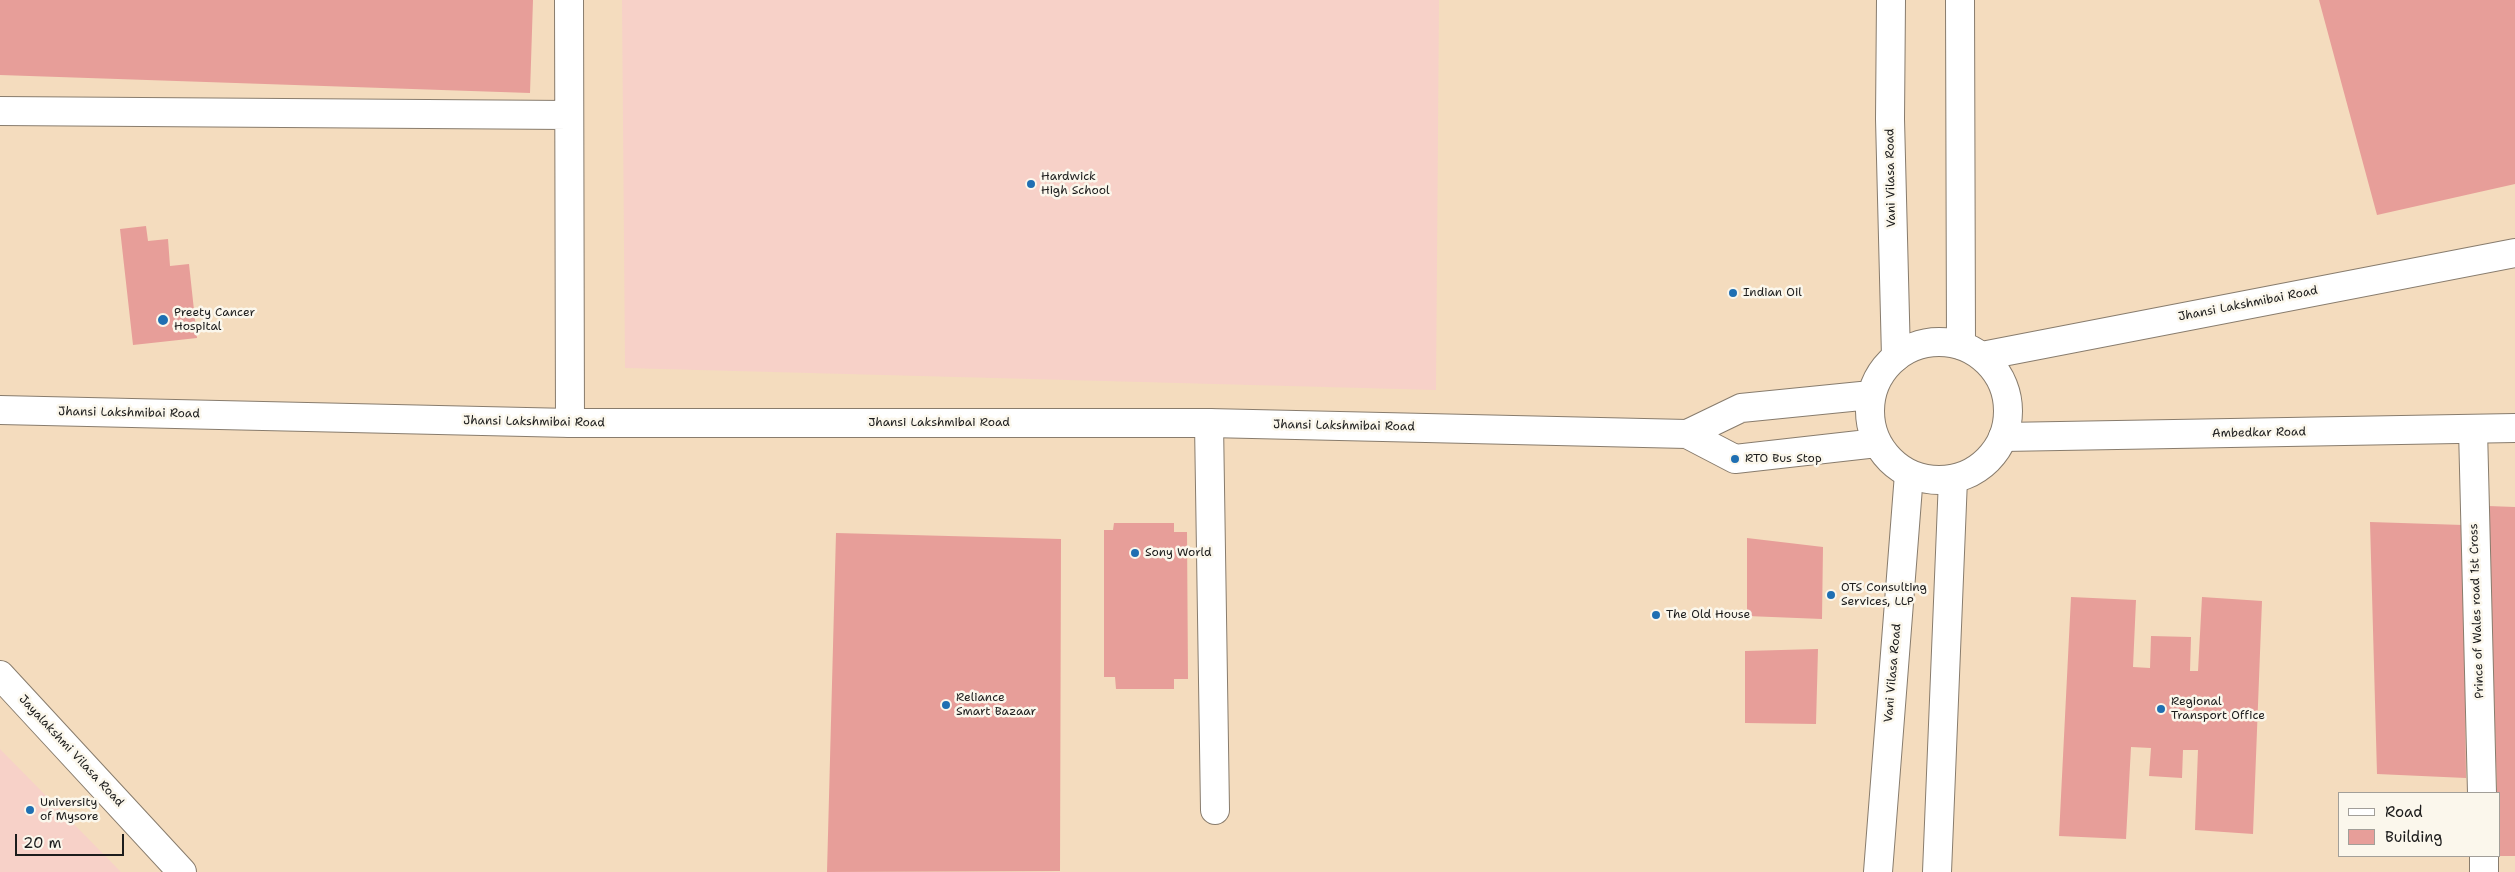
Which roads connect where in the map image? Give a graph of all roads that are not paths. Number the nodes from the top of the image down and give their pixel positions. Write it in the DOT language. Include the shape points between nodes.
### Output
graph roads {
  1 [pos="569,0"];
  2 [pos="1891,0"];
  3 [pos="1960,0"];
  4 [pos="0,111"];
  5 [pos="568,115"];
  6 [pos="2515,253"];
  7 [pos="1971,351"];
  8 [pos="1896,357"];
  9 [pos="1871,395"];
  10 [pos="0,410"];
  11 [pos="570,423"];
  12 [pos="1209,423"];
  13 [pos="2515,428"];
  14 [pos="2472,429"];
  15 [pos="1687,434"];
  16 [pos="2003,437"];
  17 [pos="1877,443"];
  18 [pos="1909,474"];
  19 [pos="1953,479"];
  20 [pos="0,675"];
  21 [pos="2482,792"];
  22 [pos="1215,810"];
  23 [pos="2484,857"];
  24 [pos="182,872"];
  25 [pos="1878,872"];
  26 [pos="1937,872"];
  27 [pos="2484,872"];
  1 -- 5 [label="main road"];
  2 -- 8 [label="main road, Vani Vilasa Road" via="1890,119"];
  3 -- 7 [label="main road"];
  4 -- 5 [label="main road"];
  5 -- 11 [label="main road"];
  6 -- 7 [label="main road, Jhansi Lakshmibai Road"];
  7 -- 8 [label="main road" via="1938,341 1916,346"];
  7 -- 16 [label="main road" via="1997,372 2006,393 2008,416"];
  8 -- 9 [label="main road" via="1880,374"];
  9 -- 15 [label="main road, Jhansi Lakshmibai Road" via="1741,408"];
  9 -- 17 [label="main road" via="1870,412"];
  10 -- 11 [label="main road, Jhansi Lakshmibai Road"];
  11 -- 12 [label="main road, Jhansi Lakshmibai Road"];
  12 -- 15 [label="main road, Jhansi Lakshmibai Road"];
  12 -- 22 [label="main road"];
  13 -- 14 [label="main road, Ambedkar Road"];
  14 -- 16 [label="main road, Ambedkar Road"];
  14 -- 21 [label="main road, Prince of Wales road 1st Cross"];
  15 -- 17 [label="main road" via="1735,459"];
  16 -- 19 [label="main road" via="1992,457 1974,471"];
  17 -- 18 [label="main road" via="1891,461"];
  18 -- 19 [label="main road" via="1930,480"];
  18 -- 25 [label="main road, Vani Vilasa Road"];
  19 -- 26 [label="main road"];
  20 -- 24 [label="main road, Jayalakshmi Vilasa Road"];
  23 -- 27 [label="main road"];
}
